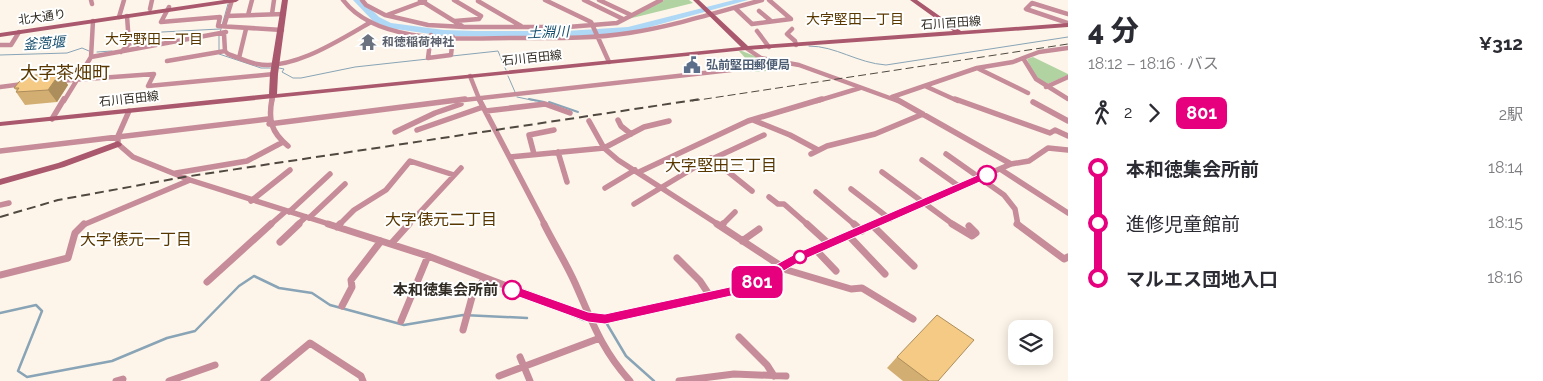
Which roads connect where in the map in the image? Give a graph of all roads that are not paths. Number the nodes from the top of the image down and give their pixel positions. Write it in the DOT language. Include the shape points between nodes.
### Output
graph roads {
  1 [pos="124,0"];
  2 [pos="152,0"];
  3 [pos="214,0"];
  4 [pos="233,0"];
  5 [pos="252,0"];
  6 [pos="274,0"];
  7 [pos="285,0"];
  8 [pos="343,0"];
  9 [pos="362,0"];
  10 [pos="454,0"];
  11 [pos="546,0"];
  12 [pos="584,0"];
  13 [pos="600,0"];
  14 [pos="661,0"];
  15 [pos="696,0"];
  16 [pos="762,0"];
  17 [pos="769,0"];
  18 [pos="913,0"];
  19 [pos="423,1"];
  20 [pos="480,1"];
  21 [pos="592,4"];
  22 [pos="466,7"];
  23 [pos="735,8"];
  24 [pos="150,9"];
  25 [pos="168,9"];
  26 [pos="759,11"];
  27 [pos="272,14"];
  28 [pos="284,14"];
  29 [pos="710,14"];
  30 [pos="1068,14"];
  31 [pos="387,15"];
  32 [pos="631,15"];
  33 [pos="119,16"];
  34 [pos="128,16"];
  35 [pos="227,16"];
  36 [pos="248,16"];
  37 [pos="623,19"];
  38 [pos="94,21"];
  39 [pos="454,21"];
  40 [pos="371,22"];
  41 [pos="770,22"];
  42 [pos="1068,24"];
  43 [pos="222,26"];
  44 [pos="594,26"];
  45 [pos="464,27"];
  46 [pos="523,27"];
  47 [pos="229,28"];
  48 [pos="792,28"];
  49 [pos="246,29"];
  50 [pos="282,30"];
  51 [pos="757,31"];
  52 [pos="19,32"];
  53 [pos="0,33"];
  54 [pos="960,33"];
  55 [pos="221,34"];
  56 [pos="431,35"];
  57 [pos="598,35"];
  58 [pos="453,37"];
  59 [pos="0,45"];
  60 [pos="796,45"];
  61 [pos="769,47"];
  62 [pos="746,48"];
  63 [pos="1068,48"];
  64 [pos="225,51"];
  65 [pos="121,52"];
  66 [pos="91,57"];
  67 [pos="239,58"];
  68 [pos="1024,58"];
  69 [pos="167,62"];
  70 [pos="609,62"];
  71 [pos="275,65"];
  72 [pos="977,68"];
  73 [pos="731,70"];
  74 [pos="274,74"];
  75 [pos="470,76"];
  76 [pos="1068,78"];
  77 [pos="77,80"];
  78 [pos="48,82"];
  79 [pos="29,84"];
  80 [pos="925,86"];
  81 [pos="0,87"];
  82 [pos="1046,87"];
  83 [pos="860,88"];
  84 [pos="1028,93"];
  85 [pos="273,96"];
  86 [pos="892,97"];
  87 [pos="1068,99"];
  88 [pos="480,100"];
  89 [pos="1033,102"];
  90 [pos="484,109"];
  91 [pos="129,111"];
  92 [pos="570,113"];
  93 [pos="923,114"];
  94 [pos="52,119"];
  95 [pos="618,120"];
  96 [pos="669,120"];
  97 [pos="753,120"];
  98 [pos="589,121"];
  99 [pos="1068,121"];
  100 [pos="269,122"];
  101 [pos="0,124"];
  102 [pos="417,130"];
  103 [pos="554,130"];
  104 [pos="394,132"];
  105 [pos="630,134"];
  106 [pos="764,135"];
  107 [pos="1068,136"];
  108 [pos="118,140"];
  109 [pos="604,148"];
  110 [pos="0,150"];
  111 [pos="818,150"];
  112 [pos="1068,150"];
  113 [pos="558,152"];
  114 [pos="534,154"];
  115 [pos="811,154"];
  116 [pos="946,154"];
  117 [pos="510,157"];
  118 [pos="711,158"];
  119 [pos="922,160"];
  120 [pos="1011,164"];
  121 [pos="461,168"];
  122 [pos="1000,169"];
  123 [pos="290,170"];
  124 [pos="637,171"];
  125 [pos="882,172"];
  126 [pos="174,173"];
  127 [pos="330,174"];
  128 [pos="454,175"];
  129 [pos="981,177"];
  130 [pos="190,180"];
  131 [pos="0,182"];
  132 [pos="567,182"];
  133 [pos="346,184"];
  134 [pos="659,186"];
  135 [pos="960,187"];
  136 [pos="605,188"];
  137 [pos="851,189"];
  138 [pos="752,191"];
  139 [pos="816,192"];
  140 [pos="769,197"];
  141 [pos="251,200"];
  142 [pos="9,203"];
  143 [pos="925,203"];
  144 [pos="634,204"];
  145 [pos="0,205"];
  146 [pos="287,211"];
  147 [pos="735,212"];
  148 [pos="1068,213"];
  149 [pos="308,217"];
  150 [pos="890,219"];
  151 [pos="721,226"];
  152 [pos="873,226"];
  153 [pos="969,226"];
  154 [pos="337,227"];
  155 [pos="760,229"];
  156 [pos="862,231"];
  157 [pos="849,236"];
  158 [pos="381,240"];
  159 [pos="742,241"];
  160 [pos="280,242"];
  161 [pos="391,244"];
  162 [pos="830,244"];
  163 [pos="816,250"];
  164 [pos="428,256"];
  165 [pos="1068,257"];
  166 [pos="676,258"];
  167 [pos="781,266"];
  168 [pos="914,266"];
  169 [pos="836,271"];
  170 [pos="885,274"];
  171 [pos="0,275"];
  172 [pos="485,278"];
  173 [pos="207,282"];
  174 [pos="710,296"];
  175 [pos="342,306"];
  176 [pos="588,317"];
  177 [pos="913,319"];
  178 [pos="401,321"];
  179 [pos="464,330"];
  180 [pos="739,337"];
  181 [pos="600,338"];
  182 [pos="520,357"];
  183 [pos="216,365"];
  184 [pos="523,365"];
  185 [pos="499,376"];
  186 [pos="774,376"];
  187 [pos="786,376"];
  188 [pos="116,381"];
  189 [pos="122,381"];
  190 [pos="168,381"];
  191 [pos="264,381"];
  192 [pos="363,381"];
  193 [pos="530,381"];
  194 [pos="630,381"];
  195 [pos="679,381"];
  1 -- 33 [label="street"];
  2 -- 24 [label="street"];
  3 -- 25 [label="street, 北大通り"];
  4 -- 25 [label="street, 北大通り"];
  4 -- 35 [label="street"];
  5 -- 36 [label="street"];
  6 -- 27 [label="street"];
  7 -- 28 [label="street"];
  8 -- 40 [label="street"];
  9 -- 31 [label="street" via="366,6"];
  10 -- 22 [label="street"];
  11 -- 44 [label="street"];
  12 -- 21 [label="street"];
  13 -- 21 [label="street"];
  13 -- 32 [label="street"];
  14 -- 32 [label="street"];
  15 -- 29 [label="street"];
  16 -- 23 [label="street"];
  17 -- 41 [label="street" via="791,18"];
  18 -- 54 [label="street"];
  19 -- 31 [label="street"];
  19 -- 39 [label="street"];
  20 -- 22 [label="street"];
  20 -- 46 [label="street"];
  21 -- 37 [label="street"];
  22 -- 39 [label="street" via="481,16 479,19"];
  23 -- 29 [label="street"];
  23 -- 41 [label="street" via="752,24"];
  24 -- 25 [label="street, 北大通り"];
  24 -- 33 [label="street, 北大通り"];
  25 -- 34 [label="street, 北大通り"];
  25 -- 43 [label="street" via="161,22 220,18"];
  26 -- 41 [label="street"];
  27 -- 28 [label="street"];
  27 -- 36 [label="street"];
  28 -- 50 [label="street"];
  29 -- 57 [label="street" via="656,28"];
  29 -- 62 [label="street"];
  30 -- 42 [label="street" via="1032,3 1026,9"];
  31 -- 45 [label="street" via="428,25"];
  32 -- 37 [label="street"];
  33 -- 34 [label="street, 北大通り"];
  33 -- 38 [label="street, 北大通り"];
  33 -- 53 [label="street, 北大通り"];
  34 -- 65 [label="street" via="129,44"];
  35 -- 36 [label="street"];
  35 -- 43 [label="street"];
  37 -- 44 [label="street" via="618,23"];
  38 -- 52 [label="street, 北大通り"];
  38 -- 66 [label="street"];
  39 -- 45 [label="street"];
  40 -- 56 [label="street" via="405,32"];
  40 -- 71 [label="street" via="318,51"];
  42 -- 54 [label="main road, 石川百田線"];
  43 -- 47 [label="street"];
  44 -- 46 [label="street"];
  44 -- 57 [label="street"];
  45 -- 46 [label="street"];
  47 -- 49 [label="street"];
  47 -- 55 [label="street"];
  48 -- 60 [label="street" via="787,34"];
  49 -- 50 [label="street"];
  49 -- 67 [label="street"];
  50 -- 71 [label="street"];
  51 -- 61 [label="street"];
  52 -- 53 [label="street, 北大通り"];
  52 -- 59 [label="street" via="11,44"];
  54 -- 60 [label="main road, 石川百田線"];
  55 -- 64 [label="street"];
  55 -- 65 [label="street"];
  56 -- 58 [label="street"];
  56 -- 58 [label="street" via="428,58 451,55"];
  57 -- 58 [label="street"];
  57 -- 70 [label="street"];
  60 -- 61 [label="main road, 石川百田線"];
  61 -- 62 [label="main road, 石川百田線"];
  62 -- 70 [label="main road, 石川百田線"];
  62 -- 83 [label="street" via="761,58 799,65"];
  63 -- 68 [label="street" via="1039,52"];
  64 -- 67 [label="street"];
  64 -- 69 [label="street"];
  65 -- 66 [label="street"];
  66 -- 77 [label="street"];
  67 -- 71 [label="street"];
  68 -- 72 [label="street"];
  68 -- 82 [label="street" via="1030,74"];
  70 -- 75 [label="main road, 石川百田線"];
  71 -- 74 [label="street"];
  72 -- 80 [label="street"];
  72 -- 84 [label="street"];
  73 -- 88 [label="street" via="616,81"];
  74 -- 77 [label="street" via="148,86 154,74"];
  74 -- 85 [label="street"];
  75 -- 85 [label="main road, 石川百田線"];
  75 -- 88 [label="street"];
  76 -- 82 [label="street"];
  77 -- 78 [label="street"];
  77 -- 94 [label="street"];
  79 -- 81 [label="street"];
  80 -- 86 [label="street"];
  80 -- 107 [label="street" via="994,114"];
  82 -- 87 [label="street"];
  83 -- 86 [label="street"];
  83 -- 97 [label="street"];
  85 -- 91 [label="main road, 石川百田線"];
  85 -- 100 [label="street"];
  86 -- 93 [label="street"];
  88 -- 90 [label="street"];
  88 -- 100 [label="street"];
  88 -- 104 [label="street" via="435,113"];
  89 -- 99 [label="street"];
  90 -- 92 [label="street" via="545,104"];
  90 -- 102 [label="street"];
  90 -- 117 [label="street"];
  91 -- 94 [label="main road, 石川百田線"];
  91 -- 108 [label="street"];
  93 -- 111 [label="street" via="874,134"];
  93 -- 120 [label="street"];
  94 -- 101 [label="main road, 石川百田線"];
  95 -- 105 [label="street"];
  96 -- 105 [label="street"];
  97 -- 111 [label="street"];
  97 -- 124 [label="street"];
  98 -- 109 [label="street"];
  100 -- 108 [label="street"];
  100 -- 126 [label="street" via="285,144 247,161"];
  103 -- 114 [label="street" via="529,135"];
  105 -- 109 [label="street"];
  106 -- 118 [label="street"];
  108 -- 110 [label="street"];
  108 -- 126 [label="street" via="133,157"];
  108 -- 131 [label="street" via="61,165"];
  109 -- 113 [label="street"];
  109 -- 124 [label="street"];
  111 -- 115 [label="street"];
  112 -- 120 [label="street" via="1048,148 1029,161"];
  113 -- 114 [label="street"];
  113 -- 132 [label="street"];
  114 -- 117 [label="street"];
  116 -- 129 [label="street"];
  117 -- 176 [label="street" via="576,283"];
  118 -- 134 [label="street"];
  118 -- 138 [label="street"];
  119 -- 135 [label="street"];
  120 -- 122 [label="street"];
  121 -- 128 [label="street"];
  122 -- 129 [label="street"];
  122 -- 148 [label="street"];
  123 -- 141 [label="street"];
  124 -- 134 [label="street"];
  124 -- 136 [label="street"];
  125 -- 143 [label="street"];
  126 -- 130 [label="street"];
  127 -- 146 [label="street"];
  128 -- 154 [label="street" via="410,161 382,194 354,210"];
  128 -- 161 [label="street"];
  129 -- 135 [label="street"];
  129 -- 165 [label="street" via="1008,199 1015,209 1018,224 1064,259"];
  130 -- 141 [label="street"];
  130 -- 171 [label="street" via="85,223 74,233 68,258"];
  133 -- 149 [label="street"];
  134 -- 144 [label="street"];
  134 -- 151 [label="street"];
  135 -- 143 [label="street"];
  137 -- 150 [label="street"];
  139 -- 156 [label="street"];
  140 -- 162 [label="street" via="778,204 784,204"];
  141 -- 146 [label="street"];
  142 -- 145 [label="street"];
  143 -- 150 [label="street"];
  143 -- 153 [label="street" via="972,236 976,233"];
  146 -- 149 [label="street"];
  146 -- 173 [label="street"];
  147 -- 151 [label="street"];
  149 -- 154 [label="street"];
  149 -- 160 [label="street"];
  150 -- 152 [label="street"];
  151 -- 159 [label="street"];
  152 -- 156 [label="street"];
  152 -- 168 [label="street"];
  154 -- 158 [label="street"];
  155 -- 159 [label="street"];
  156 -- 157 [label="street"];
  157 -- 162 [label="street"];
  157 -- 170 [label="street"];
  158 -- 161 [label="street"];
  158 -- 175 [label="street" via="351,280 352,287"];
  159 -- 167 [label="street"];
  161 -- 164 [label="street"];
  162 -- 163 [label="street"];
  163 -- 167 [label="street"];
  163 -- 169 [label="street"];
  164 -- 172 [label="street"];
  164 -- 178 [label="street"];
  166 -- 174 [label="street"];
  167 -- 174 [label="street" via="755,283"];
  167 -- 177 [label="street" via="850,289 862,288"];
  172 -- 176 [label="street"];
  172 -- 179 [label="street" via="472,297"];
  174 -- 176 [label="street" via="605,319"];
  176 -- 181 [label="street"];
  180 -- 186 [label="street"];
  181 -- 184 [label="street"];
  181 -- 194 [label="street" via="612,361"];
  182 -- 184 [label="street"];
  183 -- 190 [label="street"];
  184 -- 185 [label="street"];
  184 -- 193 [label="street"];
  186 -- 187 [label="street"];
  186 -- 195 [label="street" via="734,374"];
  188 -- 189 [label="street"];
  191 -- 192 [label="street" via="310,343 361,376"];
}
